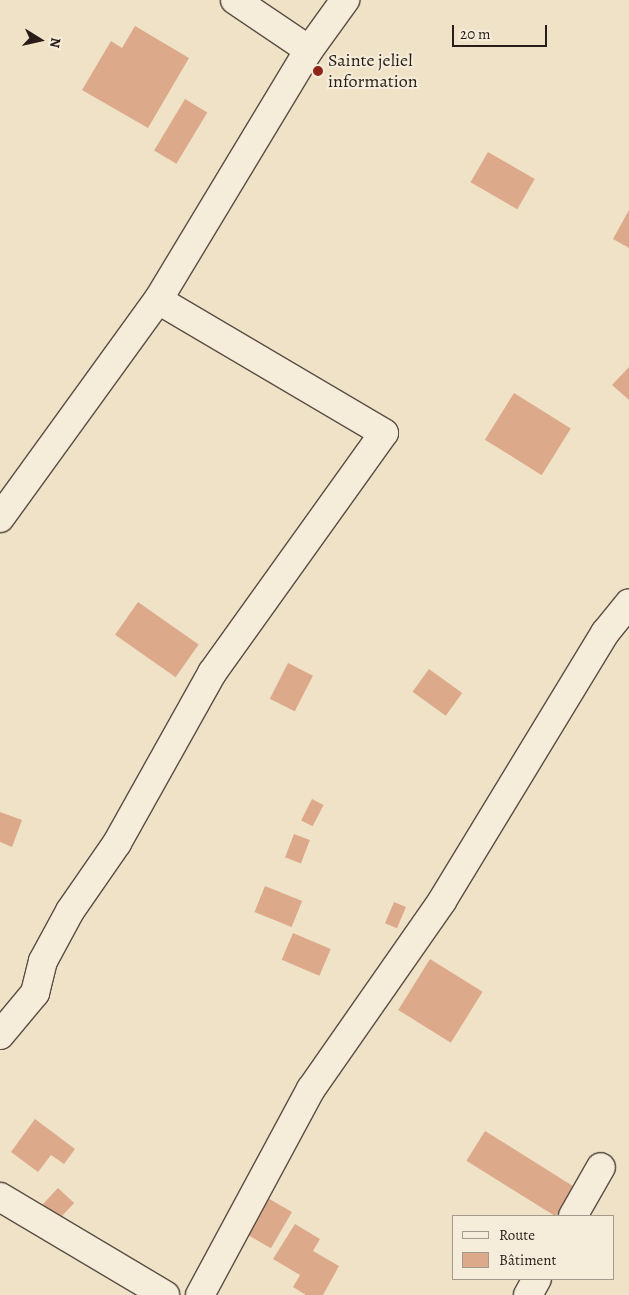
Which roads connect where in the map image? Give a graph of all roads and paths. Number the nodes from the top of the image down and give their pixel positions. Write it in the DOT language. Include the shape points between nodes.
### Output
graph roads {
  1 [pos="235,0"];
  2 [pos="345,0"];
  3 [pos="309,50"];
  4 [pos="158,300"];
  5 [pos="0,518"];
  6 [pos="629,603"];
  7 [pos="0,1035"];
  8 [pos="601,1167"];
  9 [pos="0,1197"];
  10 [pos="574,1215"];
  11 [pos="536,1280"];
  12 [pos="165,1295"];
  13 [pos="200,1295"];
  14 [pos="528,1295"];
  1 -- 3 [label="street"];
  2 -- 3 [label="street"];
  3 -- 4 [label="street"];
  4 -- 5 [label="street"];
  4 -- 7 [label="street" via="384,433 212,673 122,836 70,911 43,960 35,993"];
  6 -- 13 [label="street" via="605,633 442,901 312,1089"];
  8 -- 10 [label="street"];
  9 -- 12 [label="street"];
  11 -- 14 [label="street"];
}
